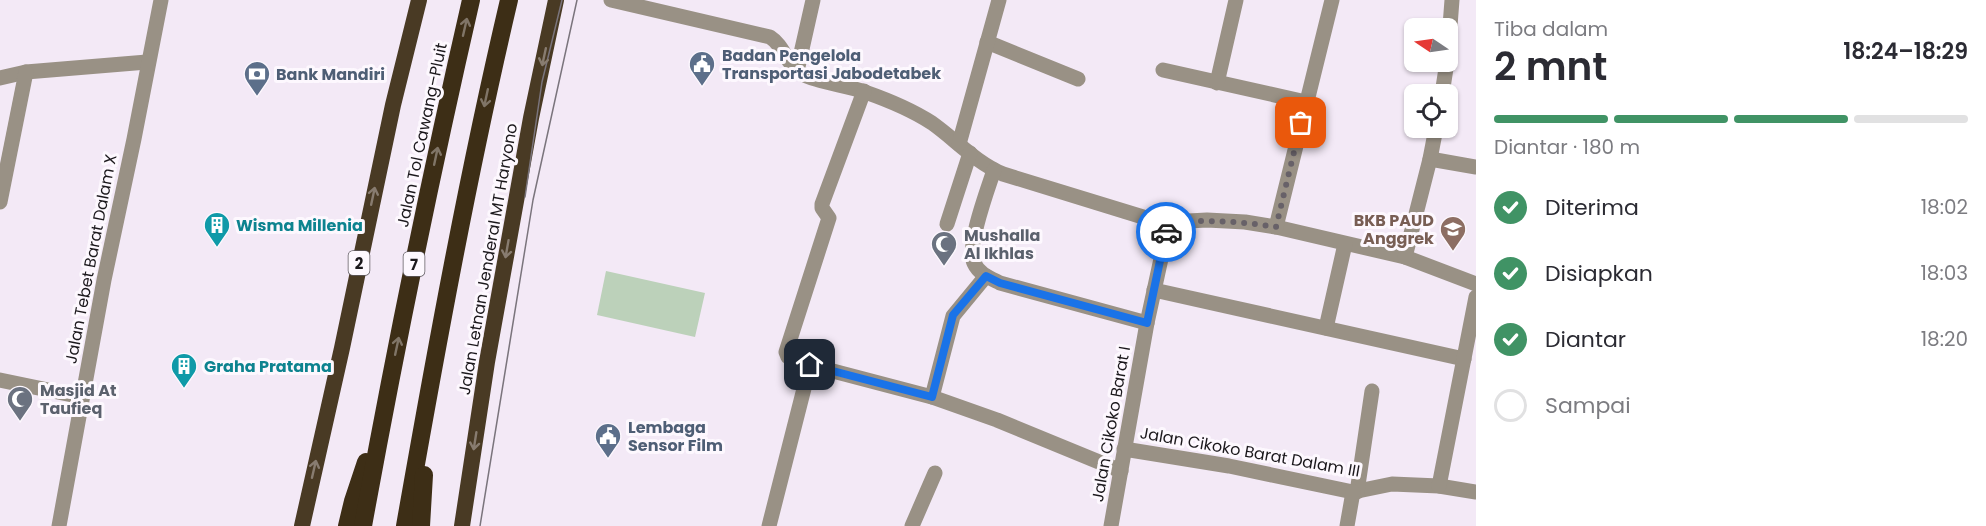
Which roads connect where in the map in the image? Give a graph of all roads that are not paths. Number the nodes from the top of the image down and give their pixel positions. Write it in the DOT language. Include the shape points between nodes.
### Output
graph roads {
  1 [pos="160,0"];
  2 [pos="419,0"];
  3 [pos="471,0"];
  4 [pos="509,0"];
  5 [pos="556,0"];
  6 [pos="611,0"];
  7 [pos="813,0"];
  8 [pos="999,0"];
  9 [pos="1236,0"];
  10 [pos="1332,0"];
  11 [pos="1452,0"];
  12 [pos="1451,18"];
  13 [pos="987,42"];
  14 [pos="147,62"];
  15 [pos="1163,70"];
  16 [pos="797,71"];
  17 [pos="26,72"];
  18 [pos="0,78"];
  19 [pos="1078,79"];
  20 [pos="1217,83"];
  21 [pos="864,91"];
  22 [pos="1306,102"];
  23 [pos="1434,138"];
  24 [pos="964,149"];
  25 [pos="1430,159"];
  26 [pos="1476,167"];
  27 [pos="994,170"];
  28 [pos="0,202"];
  29 [pos="1168,222"];
  30 [pos="947,224"];
  31 [pos="1276,227"];
  32 [pos="1345,244"];
  33 [pos="1405,257"];
  34 [pos="986,276"];
  35 [pos="1476,284"];
  36 [pos="1154,290"];
  37 [pos="1476,297"];
  38 [pos="1147,323"];
  39 [pos="1326,328"];
  40 [pos="1464,359"];
  41 [pos="810,365"];
  42 [pos="0,380"];
  43 [pos="1372,391"];
  44 [pos="82,397"];
  45 [pos="932,397"];
  46 [pos="427,398"];
  47 [pos="385,404"];
  48 [pos="1124,449"];
  49 [pos="1120,471"];
  50 [pos="935,473"];
  51 [pos="1439,486"];
  52 [pos="1355,492"];
  53 [pos="1476,492"];
  54 [pos="59,526"];
  55 [pos="302,526"];
  56 [pos="347,526"];
  57 [pos="363,526"];
  58 [pos="405,526"];
  59 [pos="421,526"];
  60 [pos="462,526"];
  61 [pos="770,526"];
  62 [pos="912,526"];
  63 [pos="1111,526"];
  64 [pos="1347,526"];
  1 -- 14 [label="street, Jalan Tebet Barat Dalam X"];
  55 -- 2 [label="highway, 2, one-way"];
  47 -- 3 [label="highway, Jalan Tol Cawang–Pluit / 7, one-way"];
  4 -- 46 [label="highway, one-way"];
  5 -- 60 [label="highway, Jalan Letnan Jenderal MT Haryono, one-way" via="489,351"];
  6 -- 16 [label="street" via="770,37"];
  7 -- 16 [label="street"];
  8 -- 13 [label="street"];
  9 -- 20 [label="street"];
  10 -- 22 [label="street"];
  11 -- 12 [label="street"];
  13 -- 19 [label="street"];
  13 -- 24 [label="street"];
  14 -- 17 [label="street"];
  14 -- 44 [label="street, Jalan Tebet Barat Dalam X"];
  15 -- 20 [label="street"];
  16 -- 21 [label="street"];
  17 -- 18 [label="street"];
  17 -- 28 [label="street"];
  20 -- 22 [label="street"];
  21 -- 24 [label="street" via="916,114"];
  21 -- 41 [label="street" via="822,204 829,218 786,352 788,357"];
  22 -- 31 [label="street"];
  23 -- 25 [label="street"];
  24 -- 27 [label="street"];
  24 -- 30 [label="street"];
  25 -- 26 [label="street"];
  25 -- 33 [label="street"];
  27 -- 29 [label="street"];
  27 -- 34 [label="street" via="972,245 973,262"];
  29 -- 31 [label="street" via="1207,220"];
  29 -- 36 [label="street, Jalan Cikoko Barat I"];
  31 -- 32 [label="street"];
  32 -- 33 [label="street"];
  32 -- 39 [label="street"];
  33 -- 35 [label="street"];
  34 -- 38 [label="street"];
  34 -- 45 [label="street" via="953,316"];
  36 -- 38 [label="street, Jalan Cikoko Barat I"];
  36 -- 39 [label="street"];
  37 -- 40 [label="street"];
  38 -- 48 [label="street, Jalan Cikoko Barat I"];
  39 -- 40 [label="street"];
  40 -- 51 [label="street"];
  41 -- 45 [label="street"];
  41 -- 61 [label="street"];
  42 -- 44 [label="street"];
  43 -- 52 [label="street"];
  44 -- 54 [label="street, Jalan Tebet Barat Dalam X"];
  45 -- 49 [label="street"];
  46 -- 58 [label="highway"];
  46 -- 59 [label="highway"];
  47 -- 56 [label="highway"];
  47 -- 57 [label="highway, Jalan Tol Cawang–Pluit / 7"];
  48 -- 49 [label="street, Jalan Cikoko Barat I"];
  48 -- 52 [label="street, Jalan Cikoko Barat Dalam III"];
  49 -- 63 [label="street, Jalan Cikoko Barat I"];
  50 -- 62 [label="street"];
  51 -- 52 [label="street, Jalan Cikoko Barat Dalam III" via="1392,484"];
  51 -- 53 [label="street, Jalan Cikoko Barat Dalam III"];
  52 -- 64 [label="street"];
}
